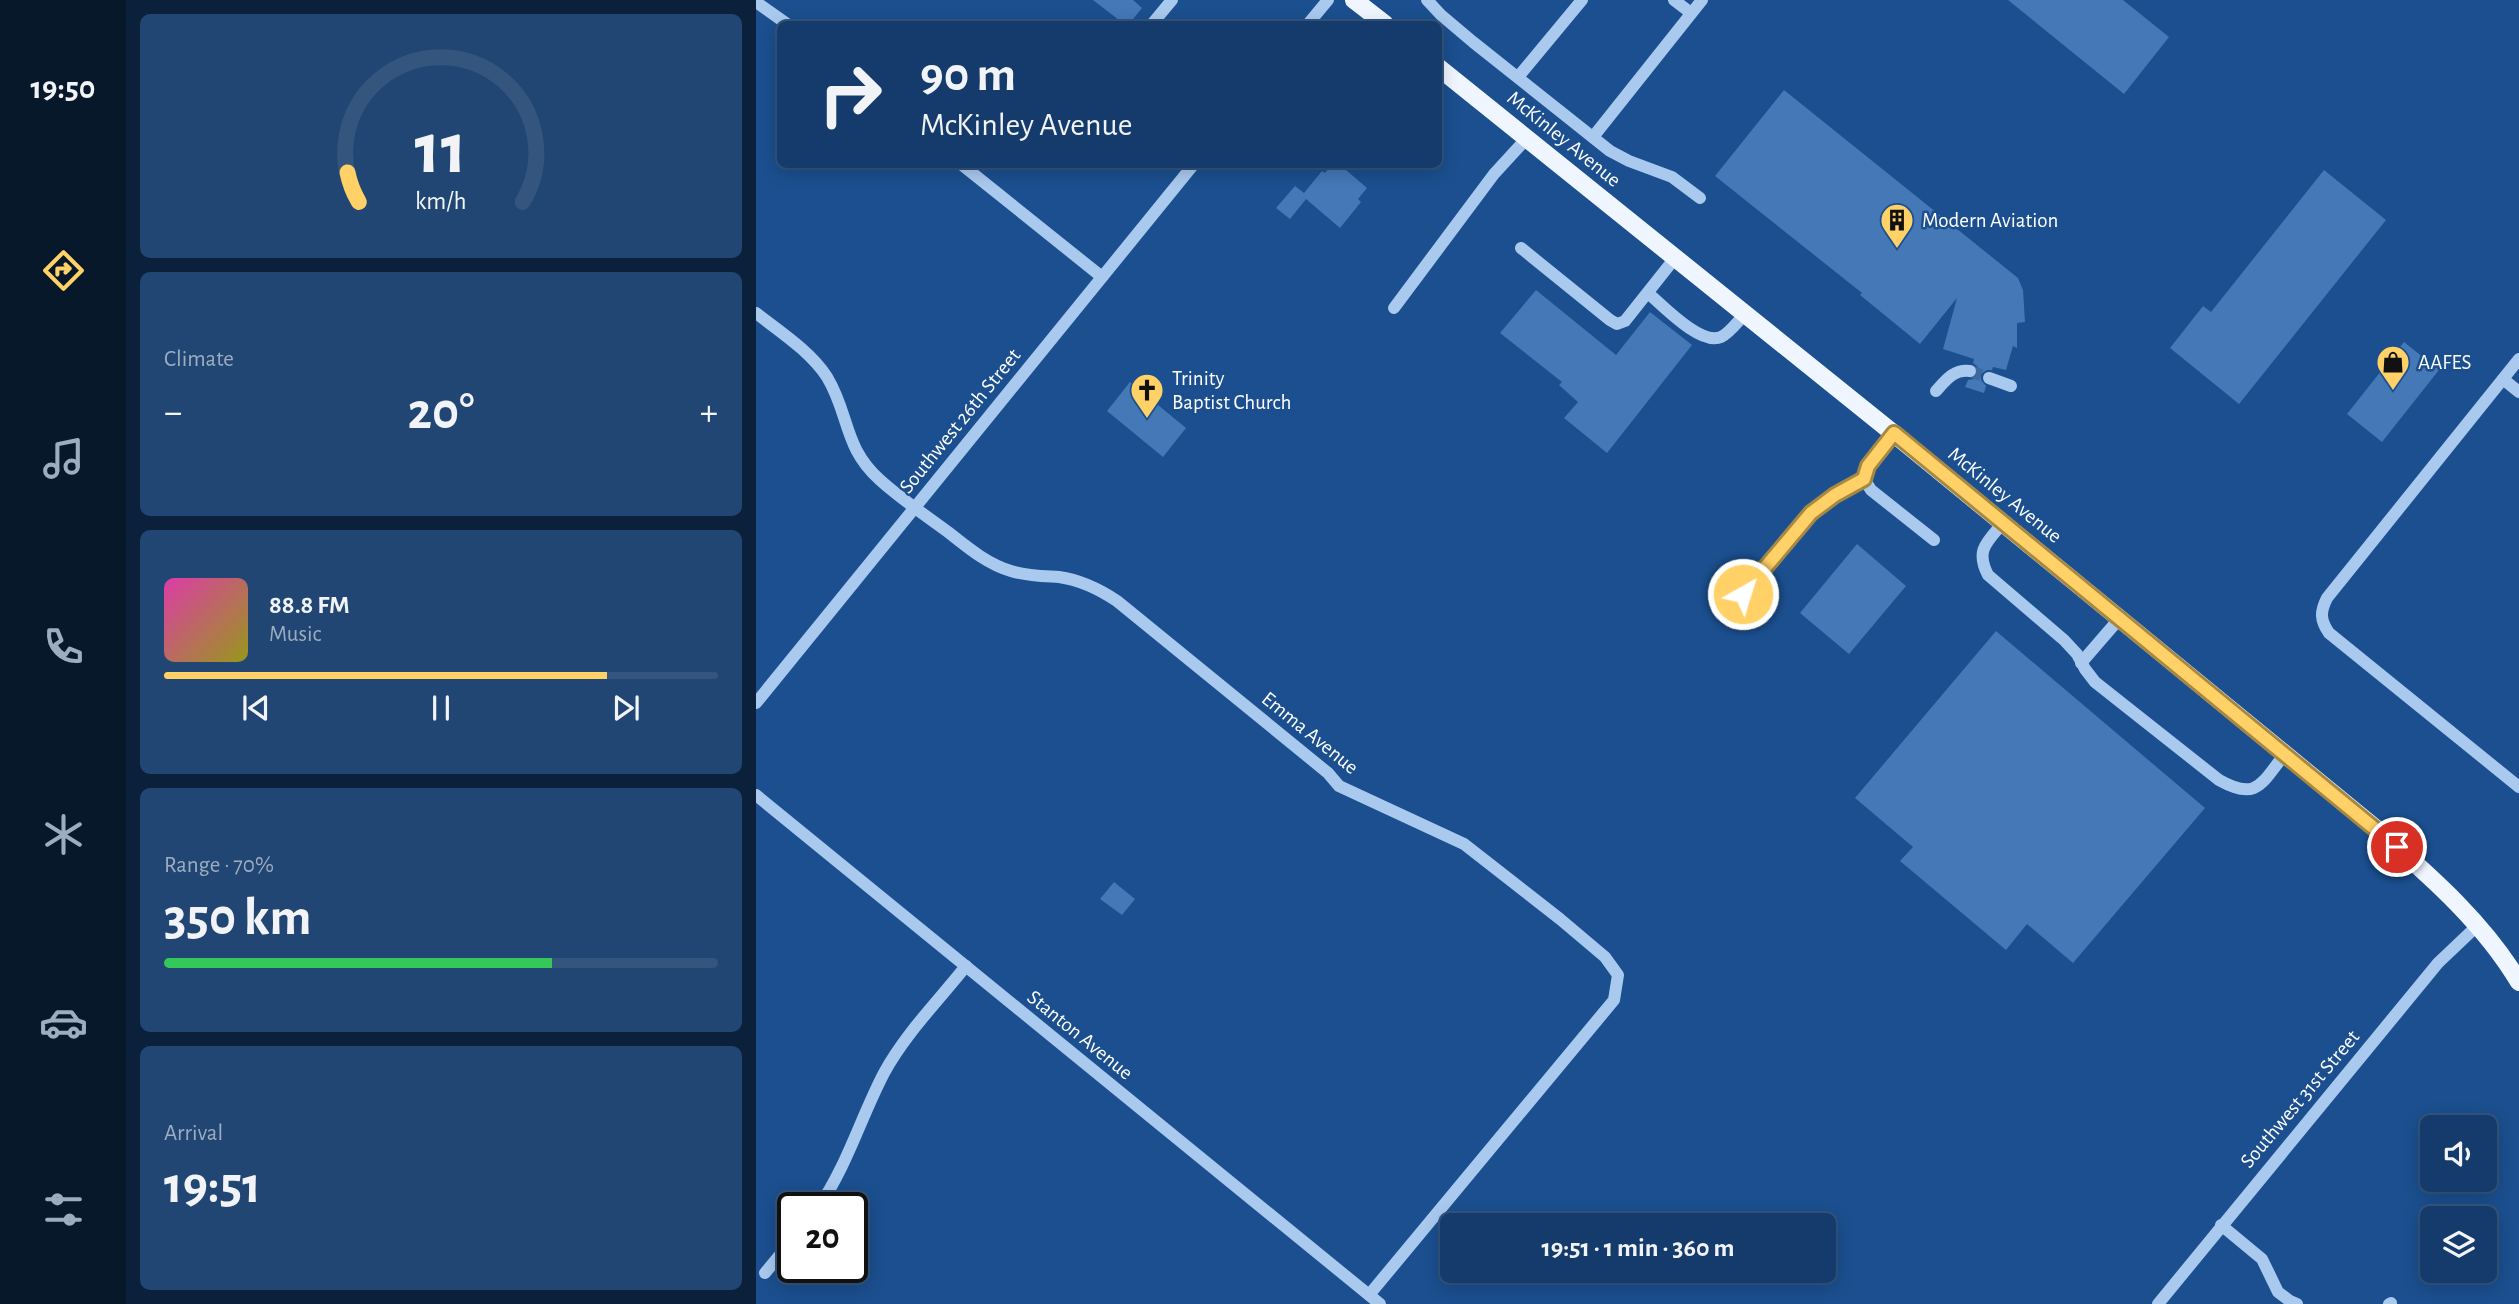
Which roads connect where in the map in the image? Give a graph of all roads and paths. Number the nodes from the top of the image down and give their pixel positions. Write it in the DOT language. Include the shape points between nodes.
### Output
graph roads {
  1 [pos="1172,0"];
  2 [pos="1328,0"];
  3 [pos="1354,0"];
  4 [pos="1427,0"];
  5 [pos="1582,0"];
  6 [pos="1674,0"];
  7 [pos="1702,0"];
  8 [pos="756,2"];
  9 [pos="1691,13"];
  10 [pos="782,21"];
  11 [pos="1154,21"];
  12 [pos="1310,21"];
  13 [pos="1381,21"];
  14 [pos="1442,70"];
  15 [pos="1518,77"];
  16 [pos="1527,138"];
  17 [pos="1592,138"];
  18 [pos="966,168"];
  19 [pos="1191,168"];
  20 [pos="1700,198"];
  21 [pos="1521,248"];
  22 [pos="1675,258"];
  23 [pos="1102,277"];
  24 [pos="1648,293"];
  25 [pos="1394,308"];
  26 [pos="756,313"];
  27 [pos="1745,314"];
  28 [pos="2519,359"];
  29 [pos="1970,371"];
  30 [pos="1989,378"];
  31 [pos="2503,379"];
  32 [pos="2011,386"];
  33 [pos="1936,391"];
  34 [pos="2519,392"];
  35 [pos="1894,433"];
  36 [pos="1864,479"];
  37 [pos="914,508"];
  38 [pos="2003,523"];
  39 [pos="1934,540"];
  40 [pos="1743,594"];
  41 [pos="2119,618"];
  42 [pos="2081,663"];
  43 [pos="756,703"];
  44 [pos="2285,754"];
  45 [pos="2519,787"];
  46 [pos="756,794"];
  47 [pos="2478,925"];
  48 [pos="966,966"];
  49 [pos="2519,982"];
  50 [pos="829,1192"];
  51 [pos="2221,1226"];
  52 [pos="777,1258"];
  53 [pos="765,1273"];
  54 [pos="1369,1295"];
  55 [pos="1380,1304"];
  56 [pos="2158,1304"];
  57 [pos="2297,1304"];
  1 -- 11 [label="street"];
  2 -- 12 [label="street"];
  3 -- 13 [label="main road"];
  4 -- 15 [label="street"];
  5 -- 15 [label="street"];
  6 -- 9 [label="street"];
  7 -- 9 [label="street"];
  8 -- 10 [label="street"];
  9 -- 17 [label="street"];
  14 -- 16 [label="main road, McKinley Avenue"];
  15 -- 17 [label="street"];
  16 -- 22 [label="main road, McKinley Avenue"];
  16 -- 25 [label="street" via="1494,174"];
  17 -- 20 [label="street" via="1629,161 1672,177"];
  18 -- 23 [label="street"];
  19 -- 23 [label="street, Southwest 26th Street"];
  21 -- 24 [label="street" via="1618,324"];
  22 -- 24 [label="street"];
  22 -- 27 [label="main road, McKinley Avenue"];
  23 -- 37 [label="street, Southwest 26th Street"];
  24 -- 27 [label="street" via="1706,338 1725,336"];
  26 -- 37 [label="street, Emma Avenue" via="814,360 836,395 858,454 870,471"];
  27 -- 35 [label="main road, McKinley Avenue"];
  28 -- 31 [label="street"];
  29 -- 33 [label="street" via="1949,376"];
  30 -- 32 [label="street"];
  31 -- 34 [label="street"];
  31 -- 45 [label="street" via="2327,598 2321,618 2329,632"];
  35 -- 36 [label="street" via="1868,466"];
  35 -- 38 [label="main road, McKinley Avenue"];
  36 -- 39 [label="street" via="1871,490"];
  36 -- 40 [label="street" via="1811,513"];
  37 -- 43 [label="street, Southwest 26th Street"];
  37 -- 54 [label="street, Emma Avenue" via="991,563 1032,576 1080,582 1117,601 1339,786 1464,844 1569,926 1605,957 1618,975 1614,1000"];
  38 -- 41 [label="main road, McKinley Avenue"];
  38 -- 42 [label="street" via="1983,548 1981,561 1988,575 2064,640"];
  41 -- 42 [label="street"];
  41 -- 44 [label="main road, McKinley Avenue"];
  42 -- 44 [label="street" via="2095,682 2234,788 2247,791 2258,787"];
  44 -- 47 [label="main road, McKinley Avenue" via="2431,876"];
  46 -- 48 [label="street, Stanton Avenue"];
  47 -- 49 [label="main road, McKinley Avenue"];
  47 -- 51 [label="street, Southwest 31st Street" via="2438,963"];
  48 -- 50 [label="street" via="894,1056"];
  48 -- 54 [label="street, Stanton Avenue"];
  51 -- 56 [label="street, Southwest 31st Street"];
  51 -- 57 [label="street" via="2262,1259 2278,1292"];
  52 -- 53 [label="street"];
  54 -- 55 [label="street, Stanton Avenue"];
}
